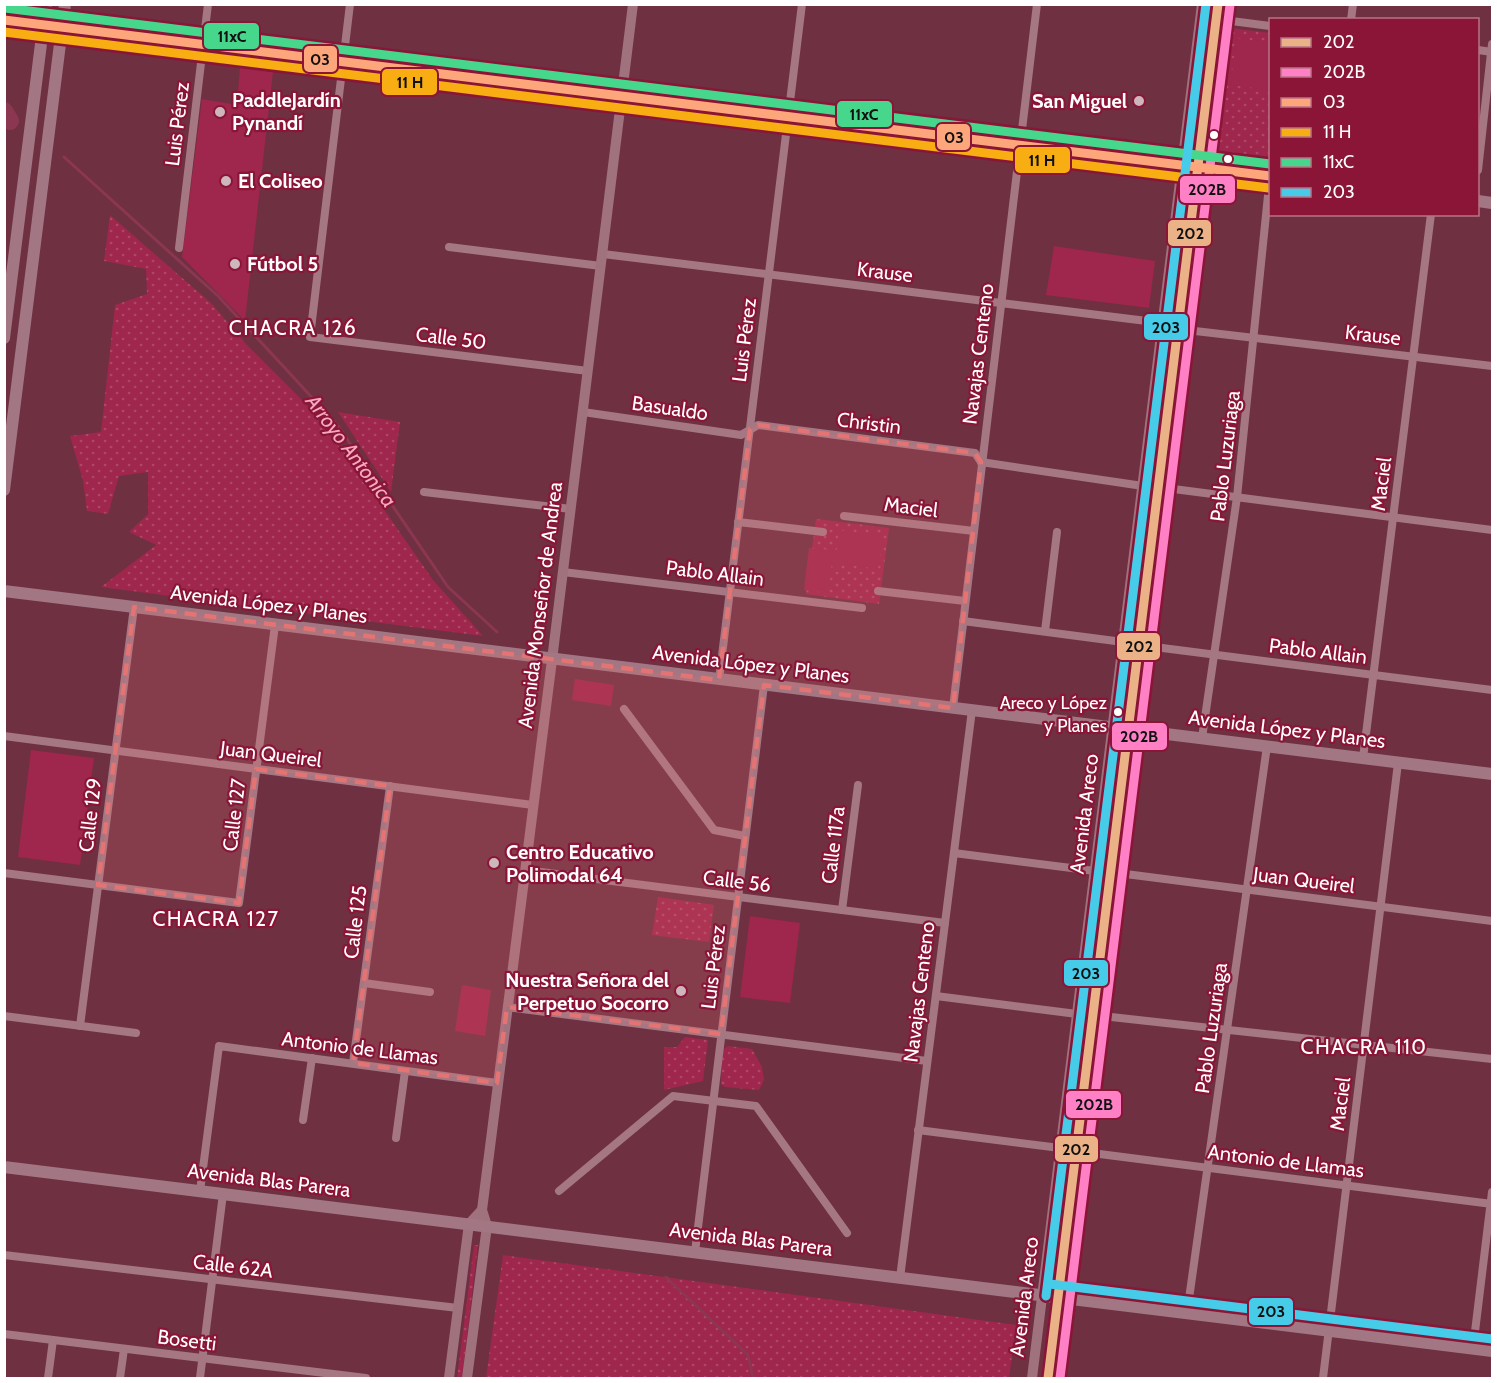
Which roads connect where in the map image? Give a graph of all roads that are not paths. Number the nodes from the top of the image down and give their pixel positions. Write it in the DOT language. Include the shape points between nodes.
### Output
graph roads {
  1 [pos="46,4"];
  2 [pos="65,4"];
  3 [pos="208,4"];
  4 [pos="350,4"];
  5 [pos="633,4"];
  6 [pos="802,4"];
  7 [pos="1037,4"];
  8 [pos="1202,4"];
  9 [pos="1218,4"];
  10 [pos="1216,19"];
  11 [pos="4,20"];
  12 [pos="43,24"];
  13 [pos="62,26"];
  14 [pos="1269,26"];
  15 [pos="203,44"];
  16 [pos="1492,49"];
  17 [pos="343,61"];
  18 [pos="622,96"];
  19 [pos="788,117"];
  20 [pos="1020,147"];
  21 [pos="1479,161"];
  22 [pos="1183,165"];
  23 [pos="1198,167"];
  24 [pos="1269,176"];
  25 [pos="1269,187"];
  26 [pos="1431,216"];
  27 [pos="449,247"];
  28 [pos="179,248"];
  29 [pos="603,254"];
  30 [pos="601,266"];
  31 [pos="769,274"];
  32 [pos="1001,303"];
  33 [pos="1163,323"];
  34 [pos="1178,329"];
  35 [pos="4,338"];
  36 [pos="1255,338"];
  37 [pos="1413,356"];
  38 [pos="1492,366"];
  39 [pos="588,371"];
  40 [pos="583,412"];
  41 [pos="750,429"];
  42 [pos="981,462"];
  43 [pos="1143,486"];
  44 [pos="1158,487"];
  45 [pos="4,490"];
  46 [pos="424,492"];
  47 [pos="1238,497"];
  48 [pos="571,509"];
  49 [pos="844,516"];
  50 [pos="1393,517"];
  51 [pos="738,522"];
  52 [pos="1492,530"];
  53 [pos="974,531"];
  54 [pos="823,532"];
  55 [pos="1057,532"];
  56 [pos="563,572"];
  57 [pos="4,591"];
  58 [pos="878,591"];
  59 [pos="730,592"];
  60 [pos="965,602"];
  61 [pos="134,607"];
  62 [pos="862,608"];
  63 [pos="963,621"];
  64 [pos="275,625"];
  65 [pos="1045,631"];
  66 [pos="1123,642"];
  67 [pos="1138,645"];
  68 [pos="1214,655"];
  69 [pos="552,660"];
  70 [pos="1374,675"];
  71 [pos="719,680"];
  72 [pos="764,685"];
  73 [pos="1492,690"];
  74 [pos="953,708"];
  75 [pos="624,709"];
  76 [pos="972,710"];
  77 [pos="1113,727"];
  78 [pos="1128,729"];
  79 [pos="4,736"];
  80 [pos="1202,738"];
  81 [pos="1267,746"];
  82 [pos="115,751"];
  83 [pos="1364,758"];
  84 [pos="1398,763"];
  85 [pos="256,769"];
  86 [pos="1492,774"];
  87 [pos="858,785"];
  88 [pos="390,786"];
  89 [pos="533,805"];
  90 [pos="745,836"];
  91 [pos="954,853"];
  92 [pos="525,870"];
  93 [pos="1095,871"];
  94 [pos="1110,872"];
  95 [pos="4,873"];
  96 [pos="98,885"];
  97 [pos="1247,890"];
  98 [pos="738,897"];
  99 [pos="1380,907"];
  100 [pos="842,910"];
  101 [pos="1492,921"];
  102 [pos="945,923"];
  103 [pos="364,983"];
  104 [pos="430,992"];
  105 [pos="936,996"];
  106 [pos="507,1007"];
  107 [pos="1077,1014"];
  108 [pos="1093,1015"];
  109 [pos="4,1016"];
  110 [pos="80,1026"];
  111 [pos="1227,1030"];
  112 [pos="136,1033"];
  113 [pos="721,1034"];
  114 [pos="1364,1045"];
  115 [pos="312,1058"];
  116 [pos="1492,1059"];
  117 [pos="927,1061"];
  118 [pos="353,1063"];
  119 [pos="405,1071"];
  120 [pos="497,1083"];
  121 [pos="713,1100"];
  122 [pos="303,1120"];
  123 [pos="918,1130"];
  124 [pos="396,1138"];
  125 [pos="1060,1148"];
  126 [pos="1076,1151"];
  127 [pos="4,1167"];
  128 [pos="1208,1168"];
  129 [pos="1346,1185"];
  130 [pos="200,1191"];
  131 [pos="559,1191"];
  132 [pos="1492,1192"];
  133 [pos="223,1194"];
  134 [pos="1492,1204"];
  135 [pos="482,1210"];
  136 [pos="469,1224"];
  137 [pos="487,1226"];
  138 [pos="847,1233"];
  139 [pos="695,1252"];
  140 [pos="4,1255"];
  141 [pos="900,1278"];
  142 [pos="212,1280"];
  143 [pos="1042,1295"];
  144 [pos="1058,1297"];
  145 [pos="458,1308"];
  146 [pos="1187,1313"];
  147 [pos="1328,1331"];
  148 [pos="4,1334"];
  149 [pos="53,1340"];
  150 [pos="1473,1348"];
  151 [pos="124,1349"];
  152 [pos="1492,1351"];
  153 [pos="203,1358"];
  154 [pos="48,1378"];
  155 [pos="120,1378"];
  156 [pos="200,1378"];
  157 [pos="366,1378"];
  158 [pos="449,1378"];
  159 [pos="467,1378"];
  160 [pos="1032,1378"];
  161 [pos="1048,1378"];
  162 [pos="1323,1378"];
  1 -- 12 [label="main road"];
  2 -- 13 [label="main road"];
  3 -- 15 [label="street, Luis Pérez"];
  4 -- 17 [label="street"];
  5 -- 18 [label="main road, Avenida Monseñor de Andrea"];
  6 -- 19 [label="street, Luis Pérez"];
  7 -- 20 [label="street, Navajas Centeno"];
  8 -- 22 [label="main road, Avenida Areco"];
  9 -- 10 [label="main road, Avenida Areco"];
  10 -- 14 [label="street"];
  10 -- 23 [label="main road, Avenida Areco"];
  11 -- 12 [label="main road"];
  12 -- 13 [label="main road"];
  12 -- 35 [label="main road"];
  13 -- 15 [label="main road"];
  13 -- 45 [label="main road"];
  15 -- 17 [label="main road"];
  15 -- 28 [label="street, Luis Pérez"];
  16 -- 21 [label="street"];
  17 -- 18 [label="main road"];
  17 -- 39 [label="street, Calle 50" via="310,337"];
  18 -- 19 [label="main road"];
  18 -- 29 [label="main road, Avenida Monseñor de Andrea"];
  19 -- 20 [label="main road"];
  19 -- 31 [label="street, Luis Pérez"];
  20 -- 22 [label="main road"];
  20 -- 32 [label="street, Navajas Centeno"];
  22 -- 23 [label="main road"];
  22 -- 33 [label="main road, Avenida Areco"];
  23 -- 24 [label="main road"];
  23 -- 34 [label="main road, Avenida Areco"];
  25 -- 36 [label="street, Pablo Luzuriaga"];
  26 -- 37 [label="street, Maciel"];
  27 -- 30 [label="street"];
  29 -- 30 [label="main road, Avenida Monseñor de Andrea"];
  29 -- 31 [label="street, Krause"];
  30 -- 39 [label="main road, Avenida Monseñor de Andrea"];
  31 -- 32 [label="street, Krause"];
  31 -- 41 [label="street, Luis Pérez"];
  32 -- 33 [label="street, Krause"];
  32 -- 42 [label="street, Navajas Centeno"];
  33 -- 43 [label="main road, Avenida Areco"];
  34 -- 36 [label="street, Krause"];
  34 -- 44 [label="main road, Avenida Areco"];
  36 -- 37 [label="street, Krause"];
  36 -- 47 [label="street, Pablo Luzuriaga"];
  37 -- 38 [label="street, Krause"];
  37 -- 50 [label="street, Maciel"];
  39 -- 40 [label="main road, Avenida Monseñor de Andrea"];
  40 -- 41 [label="street, Basualdo" via="741,435"];
  40 -- 48 [label="main road, Avenida Monseñor de Andrea"];
  41 -- 42 [label="street, Christin" via="758,425 975,453"];
  41 -- 51 [label="street, Luis Pérez"];
  42 -- 43 [label="street"];
  42 -- 53 [label="street, Navajas Centeno"];
  43 -- 66 [label="main road, Avenida Areco"];
  44 -- 47 [label="street"];
  44 -- 67 [label="main road, Avenida Areco"];
  46 -- 48 [label="street"];
  47 -- 50 [label="street"];
  47 -- 68 [label="street, Pablo Luzuriaga"];
  48 -- 56 [label="main road, Avenida Monseñor de Andrea"];
  49 -- 53 [label="street, Maciel"];
  50 -- 52 [label="street"];
  50 -- 70 [label="street, Maciel"];
  51 -- 54 [label="street"];
  51 -- 59 [label="street, Luis Pérez"];
  53 -- 60 [label="street, Navajas Centeno"];
  55 -- 65 [label="street"];
  56 -- 59 [label="street, Pablo Allain"];
  56 -- 69 [label="main road, Avenida Monseñor de Andrea"];
  57 -- 61 [label="main road, Avenida López y Planes"];
  58 -- 60 [label="street"];
  59 -- 62 [label="street, Pablo Allain"];
  59 -- 71 [label="street, Luis Pérez"];
  60 -- 63 [label="street, Navajas Centeno"];
  61 -- 64 [label="main road, Avenida López y Planes"];
  61 -- 82 [label="street, Calle 129"];
  63 -- 65 [label="street"];
  63 -- 74 [label="street, Navajas Centeno"];
  64 -- 69 [label="main road, Avenida López y Planes"];
  64 -- 85 [label="street, Calle 127"];
  65 -- 66 [label="street"];
  66 -- 77 [label="main road, Avenida Areco"];
  67 -- 68 [label="street, Pablo Allain"];
  67 -- 78 [label="main road, Avenida Areco"];
  68 -- 70 [label="street, Pablo Allain"];
  68 -- 80 [label="street, Pablo Luzuriaga"];
  69 -- 71 [label="main road, Avenida López y Planes"];
  69 -- 89 [label="main road, Avenida Monseñor de Andrea"];
  70 -- 73 [label="street, Pablo Allain"];
  70 -- 83 [label="street, Maciel"];
  71 -- 72 [label="main road, Avenida López y Planes"];
  72 -- 74 [label="main road, Avenida López y Planes"];
  72 -- 90 [label="street, Luis Pérez"];
  74 -- 76 [label="main road, Avenida López y Planes"];
  75 -- 90 [label="street" via="714,830"];
  76 -- 77 [label="main road, Avenida López y Planes"];
  76 -- 91 [label="street, Navajas Centeno"];
  77 -- 78 [label="main road, Avenida López y Planes"];
  77 -- 93 [label="main road, Avenida Areco"];
  78 -- 80 [label="main road, Avenida López y Planes"];
  78 -- 94 [label="main road, Avenida Areco"];
  79 -- 82 [label="street, Juan Queirel"];
  80 -- 81 [label="main road, Avenida López y Planes"];
  81 -- 83 [label="main road, Avenida López y Planes"];
  81 -- 97 [label="street, Pablo Luzuriaga"];
  82 -- 85 [label="street, Juan Queirel"];
  82 -- 96 [label="street, Calle 129"];
  83 -- 84 [label="main road, Avenida López y Planes"];
  84 -- 86 [label="main road, Avenida López y Planes"];
  84 -- 99 [label="street, Maciel"];
  85 -- 88 [label="street, Juan Queirel"];
  85 -- 96 [label="street, Calle 127" via="239,903"];
  87 -- 100 [label="street, Calle 117a"];
  88 -- 89 [label="street, Juan Queirel"];
  88 -- 103 [label="street, Calle 125"];
  89 -- 92 [label="main road, Avenida Monseñor de Andrea"];
  90 -- 98 [label="street, Luis Pérez"];
  91 -- 93 [label="street"];
  91 -- 102 [label="street, Navajas Centeno"];
  92 -- 98 [label="street, Calle 56"];
  92 -- 106 [label="main road, Avenida Monseñor de Andrea"];
  93 -- 107 [label="main road, Avenida Areco"];
  94 -- 97 [label="street, Juan Queirel"];
  94 -- 108 [label="main road, Avenida Areco"];
  95 -- 96 [label="street"];
  96 -- 110 [label="street, Calle 129"];
  97 -- 99 [label="street, Juan Queirel"];
  97 -- 111 [label="street, Pablo Luzuriaga"];
  98 -- 100 [label="street, Calle 56"];
  98 -- 113 [label="street, Luis Pérez"];
  99 -- 101 [label="street, Juan Queirel"];
  99 -- 114 [label="street, Maciel"];
  100 -- 102 [label="street, Calle 56"];
  102 -- 105 [label="street, Navajas Centeno"];
  103 -- 104 [label="street"];
  103 -- 118 [label="street, Calle 125"];
  105 -- 107 [label="street"];
  105 -- 117 [label="street, Navajas Centeno"];
  106 -- 113 [label="street"];
  106 -- 120 [label="main road, Avenida Monseñor de Andrea"];
  107 -- 125 [label="main road, Avenida Areco"];
  108 -- 111 [label="street"];
  108 -- 126 [label="main road, Avenida Areco"];
  109 -- 110 [label="street"];
  110 -- 112 [label="street"];
  111 -- 114 [label="street"];
  111 -- 128 [label="street, Pablo Luzuriaga"];
  113 -- 117 [label="street"];
  113 -- 121 [label="street, Luis Pérez"];
  114 -- 116 [label="street"];
  114 -- 129 [label="street, Maciel"];
  115 -- 118 [label="street, Antonio de Llamas"];
  115 -- 122 [label="street"];
  115 -- 130 [label="street, Antonio de Llamas" via="219,1046"];
  117 -- 123 [label="street, Navajas Centeno"];
  118 -- 119 [label="street, Antonio de Llamas"];
  119 -- 120 [label="street, Antonio de Llamas"];
  119 -- 124 [label="street"];
  120 -- 135 [label="main road, Avenida Monseñor de Andrea"];
  121 -- 131 [label="street" via="673,1096"];
  121 -- 138 [label="street" via="756,1106"];
  121 -- 139 [label="street, Luis Pérez"];
  123 -- 125 [label="street"];
  123 -- 141 [label="street, Navajas Centeno"];
  125 -- 143 [label="main road, Avenida Areco"];
  126 -- 128 [label="street, Antonio de Llamas"];
  126 -- 144 [label="main road, Avenida Areco"];
  127 -- 130 [label="main road, Avenida Blas Parera"];
  128 -- 129 [label="street, Antonio de Llamas"];
  128 -- 146 [label="street, Pablo Luzuriaga"];
  129 -- 134 [label="street, Antonio de Llamas"];
  129 -- 147 [label="street, Maciel"];
  130 -- 133 [label="main road, Avenida Blas Parera"];
  132 -- 134 [label="street"];
  133 -- 136 [label="main road, Avenida Blas Parera"];
  133 -- 142 [label="street"];
  134 -- 150 [label="street"];
  135 -- 136 [label="main road"];
  135 -- 137 [label="main road, Avenida Monseñor de Andrea"];
  136 -- 137 [label="main road, Avenida Blas Parera"];
  136 -- 145 [label="main road"];
  137 -- 139 [label="main road, Avenida Blas Parera"];
  137 -- 159 [label="main road, Avenida Monseñor de Andrea"];
  139 -- 141 [label="main road, Avenida Blas Parera"];
  140 -- 142 [label="street, Calle 62A"];
  141 -- 143 [label="main road, Avenida Blas Parera"];
  142 -- 145 [label="street, Calle 62A"];
  142 -- 153 [label="street"];
  143 -- 144 [label="main road, Avenida Blas Parera"];
  143 -- 160 [label="main road, Avenida Areco"];
  144 -- 146 [label="main road, Avenida Blas Parera"];
  144 -- 161 [label="main road, Avenida Areco"];
  145 -- 158 [label="main road"];
  146 -- 147 [label="main road, Avenida Blas Parera"];
  147 -- 150 [label="main road, Avenida Blas Parera"];
  147 -- 162 [label="street, Maciel"];
  148 -- 149 [label="street, Bosetti"];
  149 -- 151 [label="street, Bosetti"];
  149 -- 154 [label="street"];
  150 -- 152 [label="main road, Avenida Blas Parera"];
  151 -- 153 [label="street, Bosetti"];
  151 -- 155 [label="street"];
  153 -- 156 [label="street"];
  153 -- 157 [label="street, Bosetti"];
}
